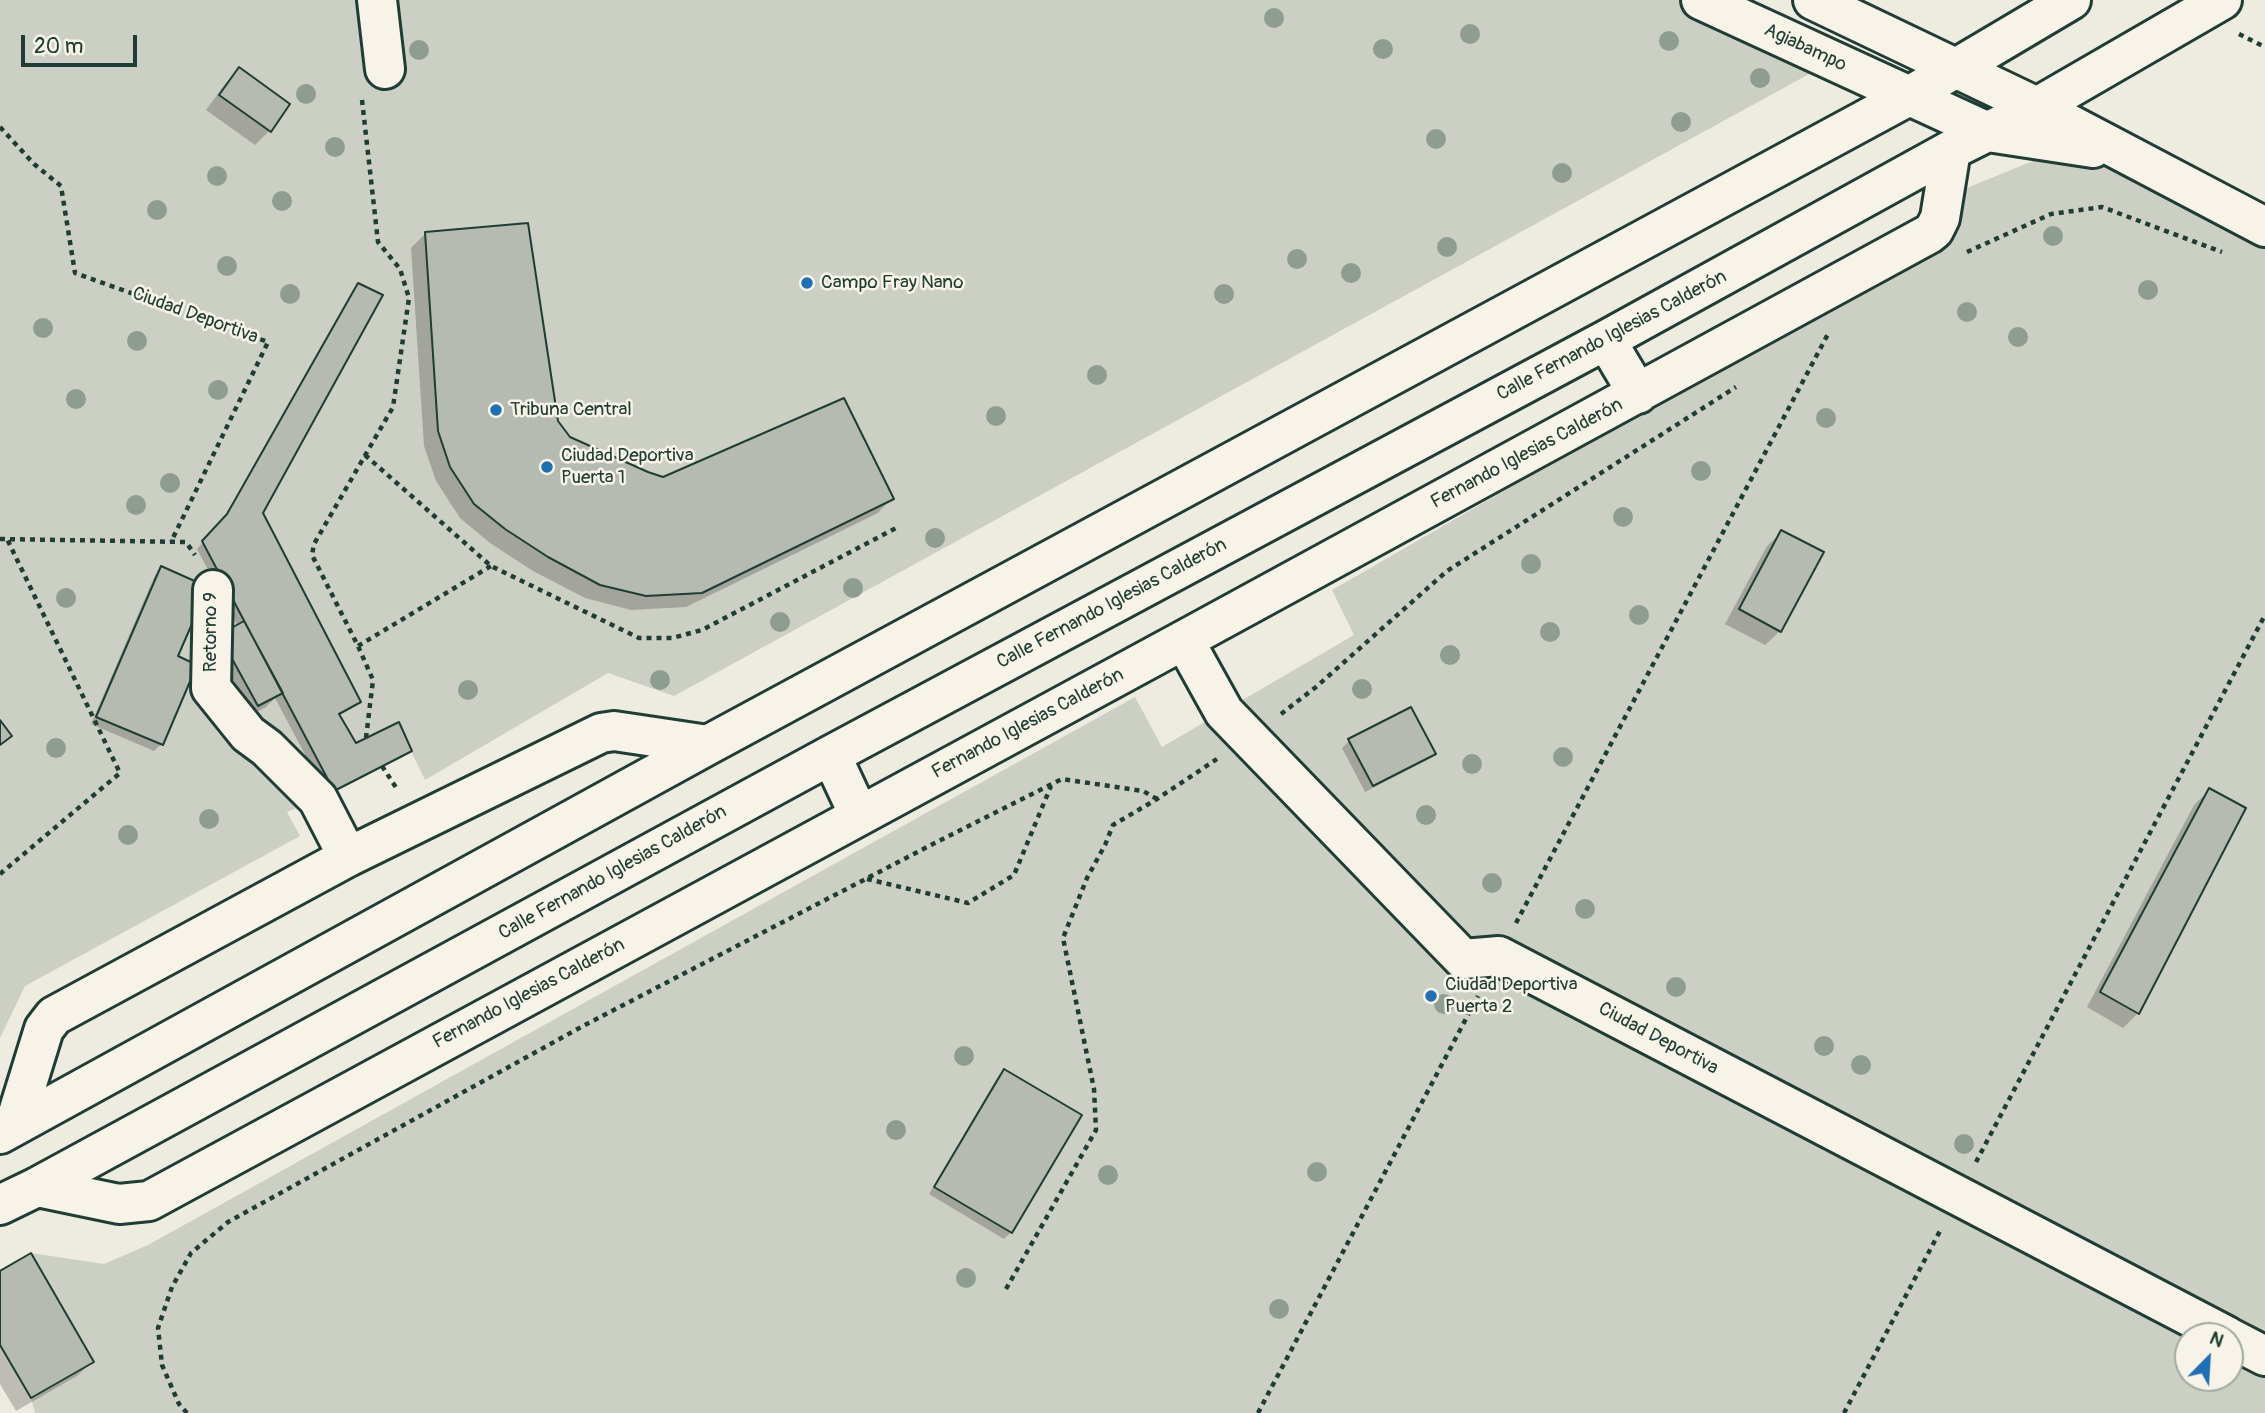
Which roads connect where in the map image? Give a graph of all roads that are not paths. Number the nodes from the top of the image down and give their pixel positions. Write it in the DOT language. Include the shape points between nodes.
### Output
graph roads {
  1 [pos="377,0"];
  2 [pos="1701,0"];
  3 [pos="1813,0"];
  4 [pos="2071,0"];
  5 [pos="2222,0"];
  6 [pos="1957,67"];
  7 [pos="373,81"];
  8 [pos="1909,96"];
  9 [pos="2037,107"];
  10 [pos="1988,132"];
  11 [pos="1951,150"];
  12 [pos="2123,153"];
  13 [pos="2265,228"];
  14 [pos="1606,340"];
  15 [pos="1638,394"];
  16 [pos="213,590"];
  17 [pos="1184,640"];
  18 [pos="708,745"];
  19 [pos="831,755"];
  20 [pos="859,815"];
  21 [pos="348,857"];
  22 [pos="7,1130"];
  23 [pos="37,1187"];
  24 [pos="0,1205"];
  25 [pos="2200,1322"];
  26 [pos="2244,1345"];
  27 [pos="2265,1356"];
  1 -- 7 [label="street"];
  2 -- 8 [label="street, Agiabampo"];
  3 -- 6 [label="street"];
  4 -- 6 [label="street"];
  5 -- 9 [label="street, Calle Fernando Iglesias Calderón"];
  6 -- 8 [label="street"];
  6 -- 9 [label="street"];
  8 -- 10 [label="street, Agiabampo"];
  8 -- 18 [label="street"];
  9 -- 10 [label="street, Calle Fernando Iglesias Calderón"];
  9 -- 12 [label="street"];
  10 -- 11 [label="street, Calle Fernando Iglesias Calderón"];
  10 -- 12 [label="street, Agiabampo"];
  11 -- 14 [label="street, Calle Fernando Iglesias Calderón"];
  11 -- 15 [label="street, Fernando Iglesias Calderón" via="1940,218 1929,234"];
  12 -- 13 [label="street"];
  14 -- 15 [label="street"];
  14 -- 19 [label="street, Calle Fernando Iglesias Calderón"];
  15 -- 17 [label="street, Fernando Iglesias Calderón"];
  16 -- 21 [label="street, Retorno 9" via="211,688 248,734 318,799"];
  17 -- 20 [label="street, Fernando Iglesias Calderón"];
  17 -- 25 [label="street, Ciudad Deportiva" via="1224,712 1463,959 1499,956"];
  18 -- 21 [label="street" via="608,731"];
  18 -- 22 [label="street"];
  19 -- 20 [label="street"];
  19 -- 23 [label="street, Calle Fernando Iglesias Calderón"];
  20 -- 23 [label="street, Fernando Iglesias Calderón" via="149,1200 119,1204"];
  21 -- 22 [label="street" via="54,1016 44,1030"];
  23 -- 24 [label="street, Calle Fernando Iglesias Calderón"];
  26 -- 27 [label="street, Ciudad Deportiva"];
}
